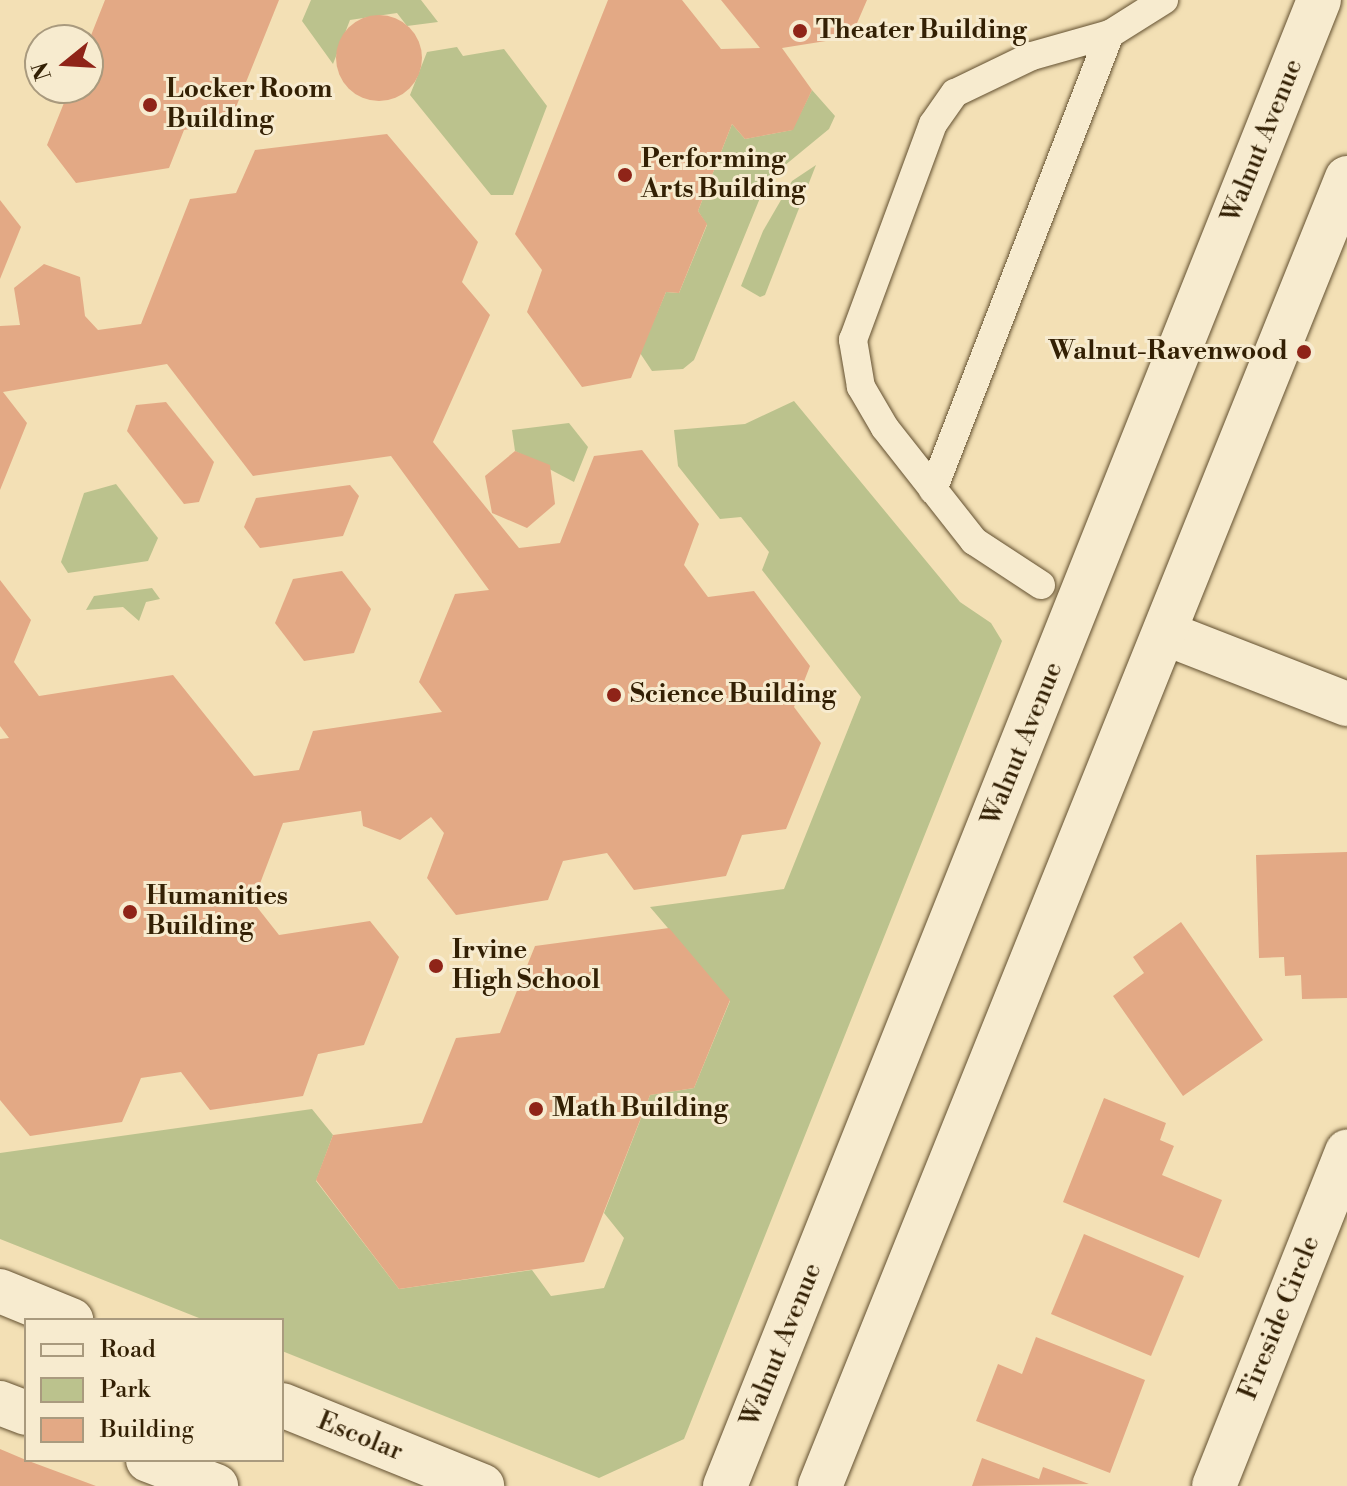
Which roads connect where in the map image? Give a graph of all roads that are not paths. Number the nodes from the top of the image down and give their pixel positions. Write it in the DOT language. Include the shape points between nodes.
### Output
graph roads {
  1 [pos="1164,0"];
  2 [pos="1319,0"];
  3 [pos="1110,34"];
  4 [pos="1347,178"];
  5 [pos="933,490"];
  6 [pos="1041,585"];
  7 [pos="1167,634"];
  8 [pos="1347,704"];
  9 [pos="1347,1151"];
  10 [pos="0,1291"];
  11 [pos="66,1318"];
  12 [pos="0,1403"];
  13 [pos="284,1406"];
  14 [pos="24,1412"];
  15 [pos="153,1462"];
  16 [pos="216,1486"];
  17 [pos="482,1486"];
  18 [pos="725,1486"];
  19 [pos="820,1486"];
  20 [pos="1214,1486"];
  1 -- 3 [label="lane"];
  2 -- 18 [label="main road, Walnut Avenue"];
  3 -- 5 [label="lane"];
  3 -- 5 [label="lane" via="991,72 955,93 933,124 853,340 861,387"];
  4 -- 7 [label="main road"];
  5 -- 6 [label="lane" via="974,541"];
  7 -- 8 [label="main road"];
  7 -- 19 [label="main road"];
  9 -- 20 [label="main road, Fireside Circle"];
  10 -- 11 [label="main road"];
  12 -- 14 [label="main road"];
  13 -- 17 [label="main road, Escolar"];
  15 -- 16 [label="main road"];
}
